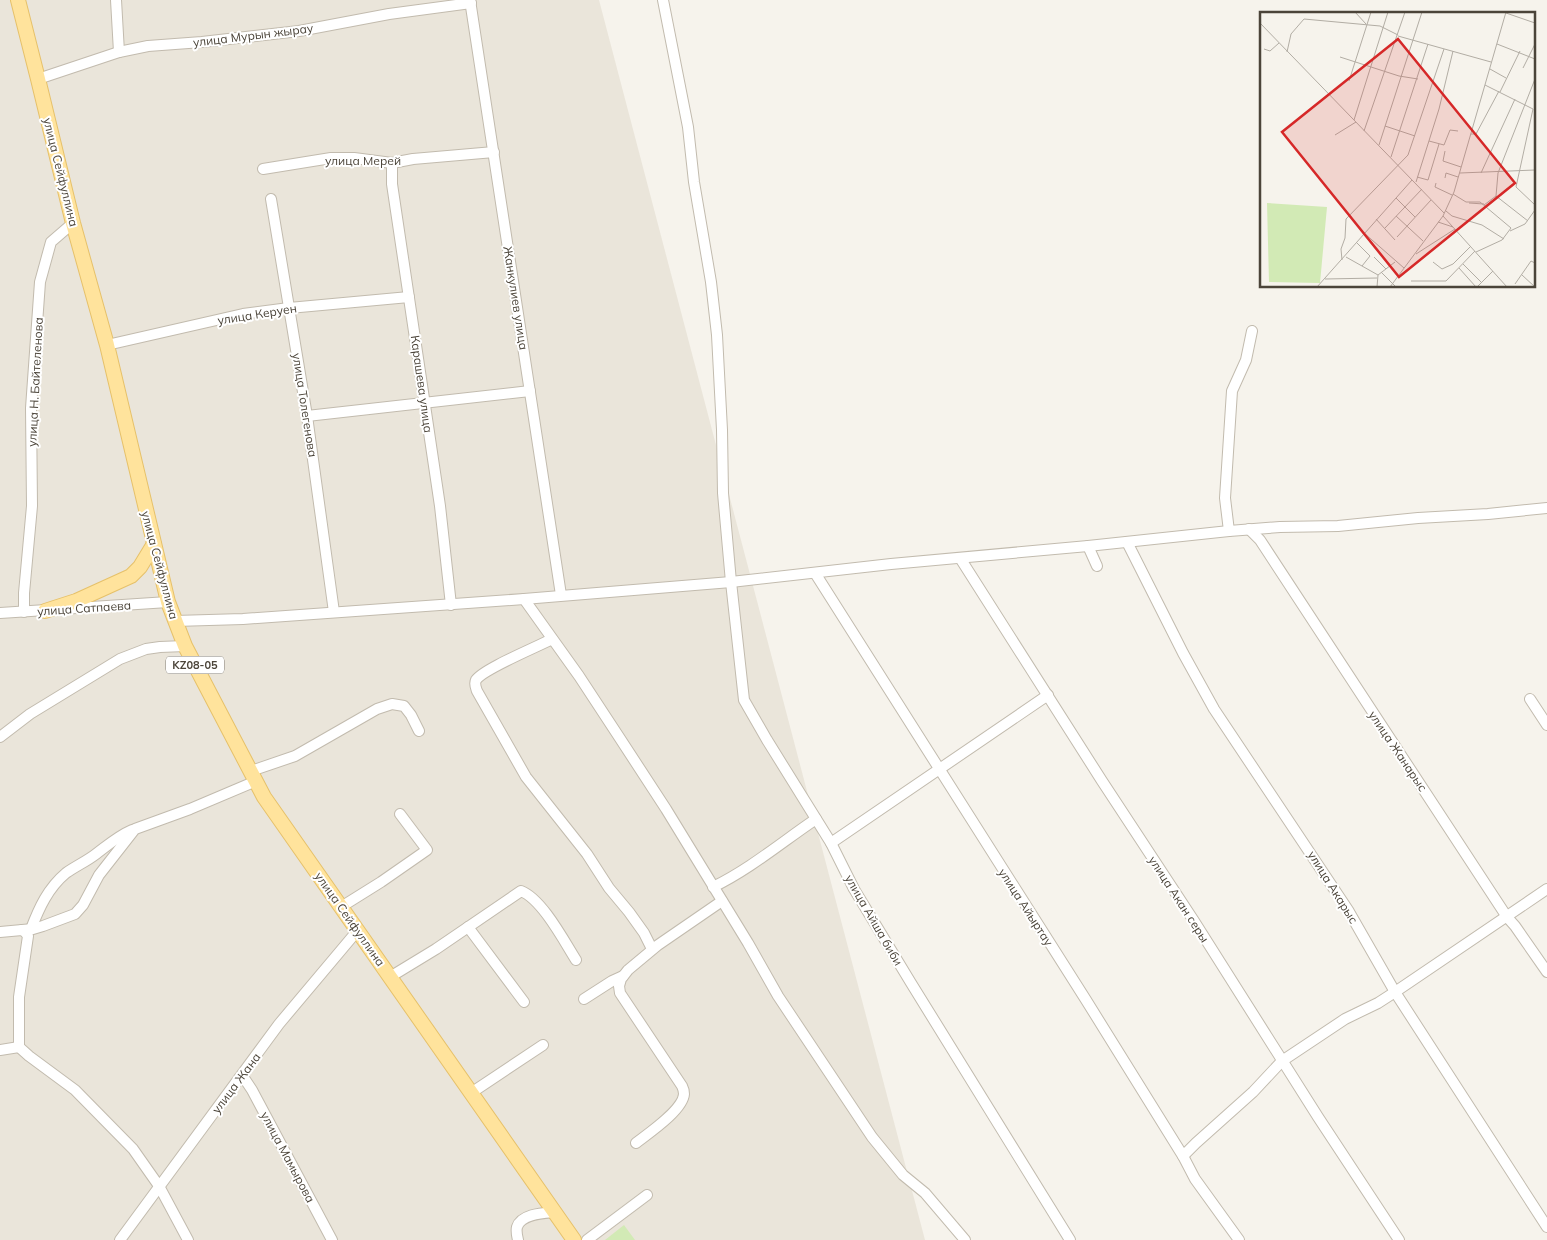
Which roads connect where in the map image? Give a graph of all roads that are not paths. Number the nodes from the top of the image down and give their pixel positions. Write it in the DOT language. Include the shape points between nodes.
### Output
graph roads {
  1 [pos="18,0"];
  2 [pos="116,0"];
  3 [pos="663,0"];
  4 [pos="470,2"];
  5 [pos="119,52"];
  6 [pos="38,79"];
  7 [pos="494,152"];
  8 [pos="392,163"];
  9 [pos="263,169"];
  10 [pos="271,199"];
  11 [pos="73,223"];
  12 [pos="409,296"];
  13 [pos="289,308"];
  14 [pos="1252,331"];
  15 [pos="107,345"];
  16 [pos="530,391"];
  17 [pos="424,402"];
  18 [pos="308,416"];
  19 [pos="1547,508"];
  20 [pos="1250,529"];
  21 [pos="1229,531"];
  22 [pos="1128,542"];
  23 [pos="154,544"];
  24 [pos="1088,546"];
  25 [pos="960,558"];
  26 [pos="1097,566"];
  27 [pos="815,572"];
  28 [pos="731,582"];
  29 [pos="561,595"];
  30 [pos="524,599"];
  31 [pos="168,602"];
  32 [pos="451,605"];
  33 [pos="45,611"];
  34 [pos="24,612"];
  35 [pos="334,612"];
  36 [pos="0,613"];
  37 [pos="175,621"];
  38 [pos="552,639"];
  39 [pos="185,646"];
  40 [pos="1048,695"];
  41 [pos="1530,699"];
  42 [pos="1547,725"];
  43 [pos="419,730"];
  44 [pos="0,737"];
  45 [pos="939,770"];
  46 [pos="253,776"];
  47 [pos="400,814"];
  48 [pos="816,819"];
  49 [pos="136,829"];
  50 [pos="831,843"];
  51 [pos="713,887"];
  52 [pos="1547,889"];
  53 [pos="722,901"];
  54 [pos="341,907"];
  55 [pos="1507,917"];
  56 [pos="468,928"];
  57 [pos="26,930"];
  58 [pos="358,930"];
  59 [pos="0,932"];
  60 [pos="652,949"];
  61 [pos="576,960"];
  62 [pos="1547,972"];
  63 [pos="624,976"];
  64 [pos="390,977"];
  65 [pos="1395,992"];
  66 [pos="584,999"];
  67 [pos="524,1002"];
  68 [pos="543,1045"];
  69 [pos="19,1047"];
  70 [pos="0,1050"];
  71 [pos="1282,1061"];
  72 [pos="242,1075"];
  73 [pos="471,1093"];
  74 [pos="636,1143"];
  75 [pos="1183,1156"];
  76 [pos="158,1186"];
  77 [pos="647,1195"];
  78 [pos="554,1212"];
  79 [pos="1547,1227"];
  80 [pos="120,1240"];
  81 [pos="188,1240"];
  82 [pos="332,1240"];
  83 [pos="518,1240"];
  84 [pos="574,1240"];
  85 [pos="587,1240"];
  86 [pos="965,1240"];
  87 [pos="1070,1240"];
  88 [pos="1239,1240"];
  89 [pos="1399,1240"];
  1 -- 6 [label="main road, улица Сейфуллина / KZ08-05"];
  2 -- 5 [label="street"];
  3 -- 28 [label="street, улица Айша биби" via="688,127 716,326 723,493"];
  4 -- 5 [label="street, улица Мурын жырау" via="299,31 148,46"];
  4 -- 7 [label="street, Жанкулиев улица"];
  5 -- 6 [label="street, улица Мурын жырау"];
  6 -- 11 [label="main road, улица Сейфуллина / KZ08-05"];
  7 -- 8 [label="street, улица Мерей"];
  7 -- 16 [label="street, Жанкулиев улица"];
  8 -- 9 [label="street, улица Мерей" via="331,158"];
  8 -- 12 [label="street, Карашева улица" via="392,184"];
  10 -- 13 [label="street, улица Толегенова"];
  11 -- 15 [label="main road, улица Сейфуллина / KZ08-05"];
  11 -- 34 [label="street, улица Н. Байтеленова" via="51,242 40,282 31,408 32,506"];
  12 -- 13 [label="street, улица Керуен"];
  12 -- 17 [label="street, Карашева улица"];
  13 -- 15 [label="street, улица Керуен" via="243,314"];
  13 -- 18 [label="street, улица Толегенова"];
  14 -- 21 [label="street" via="1246,360 1232,391 1225,498"];
  15 -- 23 [label="main road, улица Сейфуллина / KZ08-05"];
  16 -- 17 [label="street"];
  16 -- 29 [label="street, Жанкулиев улица"];
  17 -- 18 [label="street"];
  17 -- 32 [label="street, Карашева улица"];
  18 -- 35 [label="street, улица Толегенова"];
  19 -- 20 [label="street" via="1338,526"];
  20 -- 21 [label="street"];
  20 -- 55 [label="street, улица Жанарыс"];
  21 -- 22 [label="street"];
  22 -- 24 [label="street"];
  22 -- 65 [label="street, улица Акарыс" via="1214,709 1348,910"];
  23 -- 31 [label="main road, улица Сейфуллина / KZ08-05"];
  23 -- 33 [label="main road" via="131,576"];
  24 -- 25 [label="street"];
  24 -- 26 [label="street"];
  25 -- 27 [label="street"];
  25 -- 40 [label="street, улица Акан серы"];
  27 -- 28 [label="street"];
  27 -- 45 [label="street, улица Айыртау"];
  28 -- 29 [label="street"];
  28 -- 48 [label="street, улица Айша биби" via="744,700"];
  29 -- 30 [label="street"];
  30 -- 32 [label="street"];
  30 -- 38 [label="street"];
  31 -- 33 [label="street, улица Сатпаева"];
  31 -- 37 [label="main road, улица Сейфуллина / KZ08-05"];
  32 -- 35 [label="street"];
  33 -- 34 [label="street, улица Сатпаева"];
  34 -- 36 [label="street, улица Сатпаева"];
  35 -- 37 [label="street"];
  37 -- 39 [label="main road, улица Сейфуллина / KZ08-05"];
  38 -- 51 [label="street" via="666,809"];
  38 -- 60 [label="street" via="486,671 476,680 477,691 526,777 587,854"];
  39 -- 44 [label="street" via="146,649 120,659 30,714"];
  39 -- 46 [label="main road, улица Сейфуллина / KZ08-05"];
  40 -- 45 [label="street"];
  40 -- 71 [label="street, улица Акан серы"];
  41 -- 42 [label="street"];
  43 -- 46 [label="street" via="404,706 392,704"];
  45 -- 50 [label="street"];
  45 -- 75 [label="street, улица Айыртау"];
  46 -- 49 [label="street" via="190,809"];
  46 -- 54 [label="main road, улица Сейфуллина / KZ08-05" via="264,797"];
  47 -- 54 [label="street" via="427,850"];
  48 -- 50 [label="street, улица Айша биби"];
  48 -- 51 [label="street" via="756,862"];
  49 -- 57 [label="street" via="124,833 66,874 52,888"];
  49 -- 57 [label="street" via="74,914"];
  50 -- 87 [label="street, улица Айша биби" via="854,889"];
  51 -- 53 [label="street"];
  52 -- 55 [label="street"];
  53 -- 60 [label="street"];
  53 -- 86 [label="street" via="778,996 872,1137 896,1168 925,1193"];
  54 -- 58 [label="main road, улица Сейфуллина / KZ08-05"];
  55 -- 62 [label="street, улица Жанарыс"];
  55 -- 65 [label="street"];
  56 -- 61 [label="street" via="521,891 544,911"];
  56 -- 64 [label="street"];
  56 -- 67 [label="street"];
  57 -- 59 [label="street"];
  57 -- 69 [label="street" via="28,936 19,997"];
  58 -- 64 [label="main road, улица Сейфуллина / KZ08-05"];
  58 -- 72 [label="street, улица Жана" via="279,1024"];
  60 -- 63 [label="street"];
  63 -- 66 [label="street"];
  63 -- 74 [label="street" via="619,986 620,993 682,1086 684,1094 673,1112"];
  64 -- 73 [label="main road, улица Сейфуллина / KZ08-05"];
  65 -- 71 [label="street" via="1345,1019"];
  65 -- 79 [label="street, улица Акарыс"];
  68 -- 73 [label="street"];
  69 -- 70 [label="street"];
  69 -- 76 [label="street" via="75,1090 95,1110 133,1149"];
  71 -- 75 [label="street"];
  71 -- 89 [label="street, улица Акан серы"];
  72 -- 76 [label="street, улица Жана"];
  72 -- 82 [label="street, улица Мамырова"];
  73 -- 78 [label="main road, улица Сейфуллина / KZ08-05"];
  75 -- 88 [label="street, улица Айыртау"];
  76 -- 80 [label="street, улица Жана"];
  76 -- 81 [label="street"];
  77 -- 85 [label="street"];
  78 -- 83 [label="street" via="534,1214 520,1222 516,1229"];
  78 -- 84 [label="main road, улица Сейфуллина / KZ08-05"];
}
